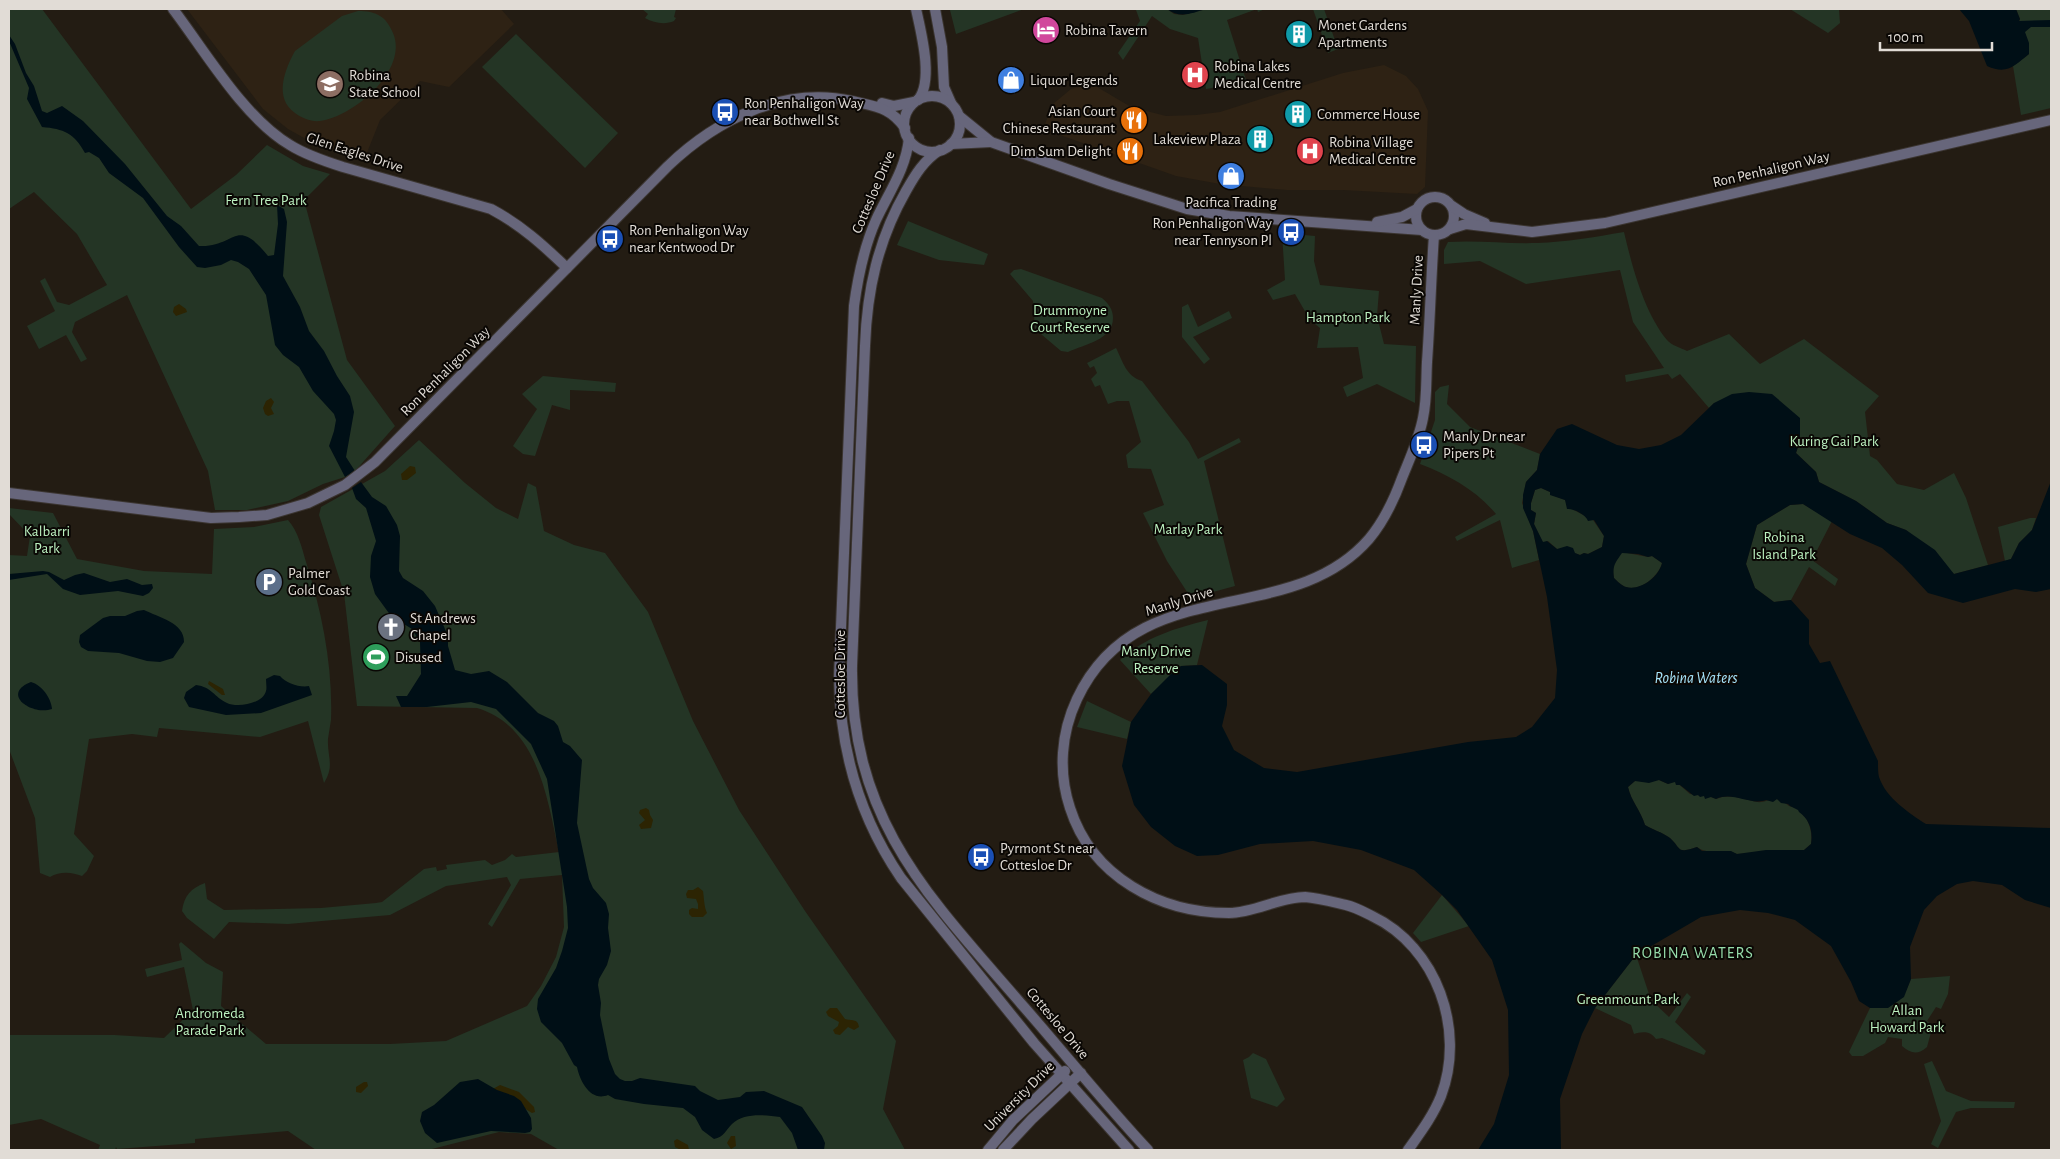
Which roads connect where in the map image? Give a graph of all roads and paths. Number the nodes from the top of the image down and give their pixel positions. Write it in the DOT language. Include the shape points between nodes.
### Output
graph roads {
  1 [pos="173,9"];
  2 [pos="916,9"];
  3 [pos="935,9"];
  4 [pos="842,98"];
  5 [pos="916,101"];
  6 [pos="952,104"];
  7 [pos="959,116"];
  8 [pos="2051,120"];
  9 [pos="907,133"];
  10 [pos="991,142"];
  11 [pos="951,144"];
  12 [pos="940,150"];
  13 [pos="1452,206"];
  14 [pos="1417,209"];
  15 [pos="1354,224"];
  16 [pos="1495,228"];
  17 [pos="1450,229"];
  18 [pos="1422,230"];
  19 [pos="1434,235"];
  20 [pos="567,268"];
  21 [pos="9,493"];
  22 [pos="1073,1064"];
  23 [pos="1081,1073"];
  24 [pos="1061,1074"];
  25 [pos="1070,1084"];
  26 [pos="988,1150"];
  27 [pos="1003,1150"];
  28 [pos="1129,1150"];
  29 [pos="1148,1150"];
  30 [pos="1408,1150"];
  1 -- 20 [label="street, Glen Eagles Drive" via="249,111 288,144 342,167 491,209 534,237"];
  2 -- 5 [label="street" via="925,76 924,91"];
  3 -- 6 [label="street" via="944,86"];
  4 -- 5 [label="street, Ron Penhaligon Way" via="860,96 894,106"];
  4 -- 9 [label="street, Ron Penhaligon Way" via="888,110"];
  4 -- 20 [label="street, Ron Penhaligon Way" via="806,98 776,103 715,128 668,166"];
  5 -- 6 [label="street" via="934,96"];
  5 -- 9 [label="street" via="906,115"];
  6 -- 7 [label="street"];
  7 -- 10 [label="street"];
  7 -- 11 [label="street" via="959,130"];
  8 -- 16 [label="street, Ron Penhaligon Way" via="1604,223 1532,232"];
  9 -- 12 [label="street" via="923,150"];
  9 -- 24 [label="street, Cottesloe Drive" via="907,155 867,243 854,306 839,677 842,731 858,796 891,864"];
  10 -- 11 [label="street"];
  10 -- 15 [label="street" via="1187,209 1229,216"];
  11 -- 12 [label="street"];
  12 -- 22 [label="street, Cottesloe Drive" via="917,172 890,220 876,259 868,296 852,666 855,727 870,790 903,857"];
  13 -- 14 [label="street" via="1440,197 1431,197 1422,201"];
  13 -- 16 [label="street, Ron Penhaligon Way"];
  13 -- 17 [label="street" via="1454,218"];
  14 -- 15 [label="street" via="1391,220"];
  14 -- 18 [label="street" via="1416,218"];
  15 -- 18 [label="street"];
  16 -- 17 [label="street, Ron Penhaligon Way" via="1466,224"];
  17 -- 19 [label="street"];
  18 -- 19 [label="street"];
  19 -- 30 [label="street, Manly Drive" via="1423,416 1401,482 1380,525 1342,564 1311,581 1165,618 1136,632 1100,662 1081,690 1070,715 1063,750 1065,790 1080,832 1101,862 1133,889 1164,902 1202,911 1232,913 1304,897 1351,906 1400,934 1420,955 1435,979 1446,1008 1450,1057 1441,1095"];
  20 -- 21 [label="street, Ron Penhaligon Way" via="386,451 363,472 327,495 267,514 211,518"];
  22 -- 23 [label="street, Cottesloe Drive"];
  22 -- 24 [label="street, University Drive"];
  23 -- 25 [label="street, University Drive"];
  23 -- 29 [label="street, Cottesloe Drive"];
  24 -- 25 [label="street, Cottesloe Drive"];
  24 -- 26 [label="street, University Drive" via="1013,1120"];
  25 -- 27 [label="street, University Drive"];
  25 -- 28 [label="street, Cottesloe Drive"];
}
